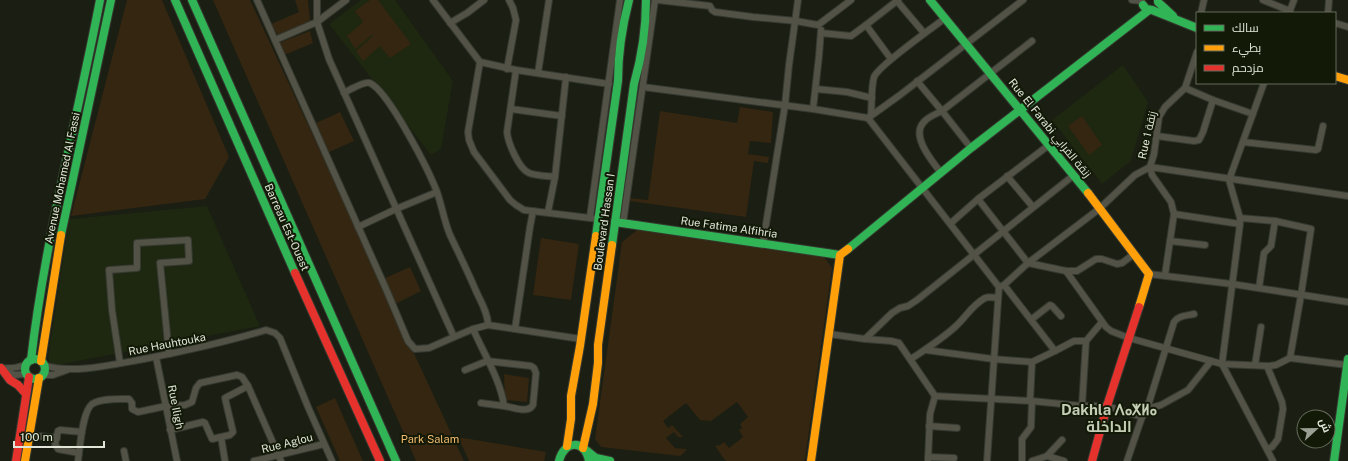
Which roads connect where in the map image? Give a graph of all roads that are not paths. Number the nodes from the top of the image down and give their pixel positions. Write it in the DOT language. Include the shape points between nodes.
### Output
graph roads {
  1 [pos="100,0"];
  2 [pos="111,0"];
  3 [pos="175,0"];
  4 [pos="192,0"];
  5 [pos="257,0"];
  6 [pos="317,0"];
  7 [pos="346,0"];
  8 [pos="433,0"];
  9 [pos="484,0"];
  10 [pos="509,0"];
  11 [pos="549,0"];
  12 [pos="620,0"];
  13 [pos="629,0"];
  14 [pos="646,0"];
  15 [pos="656,0"];
  16 [pos="798,0"];
  17 [pos="850,0"];
  18 [pos="930,0"];
  19 [pos="1023,0"];
  20 [pos="1132,0"];
  21 [pos="1204,0"];
  22 [pos="1263,0"];
  23 [pos="1294,0"];
  24 [pos="1329,0"];
  25 [pos="898,1"];
  26 [pos="1158,1"];
  27 [pos="711,3"];
  28 [pos="1146,5"];
  29 [pos="1201,12"];
  30 [pos="1290,12"];
  31 [pos="1328,12"];
  32 [pos="944,19"];
  33 [pos="1176,20"];
  34 [pos="796,21"];
  35 [pos="317,22"];
  36 [pos="450,23"];
  37 [pos="1336,23"];
  38 [pos="866,25"];
  39 [pos="818,26"];
  40 [pos="1348,27"];
  41 [pos="1196,28"];
  42 [pos="821,33"];
  43 [pos="924,34"];
  44 [pos="275,40"];
  45 [pos="1032,41"];
  46 [pos="966,45"];
  47 [pos="1196,55"];
  48 [pos="891,59"];
  49 [pos="480,62"];
  50 [pos="507,69"];
  51 [pos="516,70"];
  52 [pos="538,73"];
  53 [pos="991,73"];
  54 [pos="1336,76"];
  55 [pos="566,77"];
  56 [pos="1348,80"];
  57 [pos="917,81"];
  58 [pos="609,84"];
  59 [pos="1264,84"];
  60 [pos="643,87"];
  61 [pos="1185,88"];
  62 [pos="816,89"];
  63 [pos="344,93"];
  64 [pos="872,98"];
  65 [pos="1213,100"];
  66 [pos="785,106"];
  67 [pos="511,109"];
  68 [pos="813,109"];
  69 [pos="1020,109"];
  70 [pos="942,111"];
  71 [pos="1253,114"];
  72 [pos="562,116"];
  73 [pos="869,116"];
  74 [pos="1323,126"];
  75 [pos="1157,136"];
  76 [pos="1243,142"];
  77 [pos="1049,145"];
  78 [pos="971,148"];
  79 [pos="1150,167"];
  80 [pos="941,173"];
  81 [pos="1074,175"];
  82 [pos="555,176"];
  83 [pos="1007,176"];
  84 [pos="1229,180"];
  85 [pos="922,189"];
  86 [pos="437,192"];
  87 [pos="1348,196"];
  88 [pos="978,199"];
  89 [pos="1033,207"];
  90 [pos="396,209"];
  91 [pos="1099,209"];
  92 [pos="533,211"];
  93 [pos="548,212"];
  94 [pos="1174,214"];
  95 [pos="594,218"];
  96 [pos="1240,221"];
  97 [pos="619,222"];
  98 [pos="1275,222"];
  99 [pos="951,223"];
  100 [pos="358,226"];
  101 [pos="1003,231"];
  102 [pos="1170,241"];
  103 [pos="763,243"];
  104 [pos="1205,244"];
  105 [pos="840,254"];
  106 [pos="974,254"];
  107 [pos="1134,254"];
  108 [pos="1028,263"];
  109 [pos="1066,271"];
  110 [pos="1149,274"];
  111 [pos="1165,275"];
  112 [pos="1232,284"];
  113 [pos="1002,286"];
  114 [pos="1259,288"];
  115 [pos="1301,295"];
  116 [pos="998,298"];
  117 [pos="1348,302"];
  118 [pos="1194,314"];
  119 [pos="1061,316"];
  120 [pos="1032,319"];
  121 [pos="1102,322"];
  122 [pos="488,325"];
  123 [pos="1261,327"];
  124 [pos="473,329"];
  125 [pos="515,329"];
  126 [pos="828,334"];
  127 [pos="454,337"];
  128 [pos="1129,338"];
  129 [pos="581,339"];
  130 [pos="865,339"];
  131 [pos="1086,340"];
  132 [pos="1166,349"];
  133 [pos="926,350"];
  134 [pos="1055,351"];
  135 [pos="169,354"];
  136 [pos="156,357"];
  137 [pos="1290,358"];
  138 [pos="911,359"];
  139 [pos="993,359"];
  140 [pos="487,361"];
  141 [pos="1211,361"];
  142 [pos="1032,362"];
  143 [pos="1348,362"];
  144 [pos="29,363"];
  145 [pos="42,363"];
  146 [pos="120,363"];
  147 [pos="1222,364"];
  148 [pos="1255,365"];
  149 [pos="1267,366"];
  150 [pos="0,368"];
  151 [pos="70,368"];
  152 [pos="465,370"];
  153 [pos="27,376"];
  154 [pos="41,377"];
  155 [pos="248,386"];
  156 [pos="26,394"];
  157 [pos="935,396"];
  158 [pos="991,398"];
  159 [pos="1031,401"];
  160 [pos="481,403"];
  161 [pos="166,406"];
  162 [pos="504,406"];
  163 [pos="1082,406"];
  164 [pos="1107,406"];
  165 [pos="1147,409"];
  166 [pos="1142,417"];
  167 [pos="929,426"];
  168 [pos="958,428"];
  169 [pos="170,430"];
  170 [pos="82,432"];
  171 [pos="29,435"];
  172 [pos="220,437"];
  173 [pos="57,438"];
  174 [pos="1062,440"];
  175 [pos="324,444"];
  176 [pos="567,446"];
  177 [pos="584,449"];
  178 [pos="1267,449"];
  179 [pos="124,451"];
  180 [pos="79,453"];
  181 [pos="1047,456"];
  182 [pos="279,458"];
  183 [pos="954,458"];
  184 [pos="928,459"];
  185 [pos="16,461"];
  186 [pos="25,461"];
  187 [pos="78,461"];
  188 [pos="126,461"];
  189 [pos="177,461"];
  190 [pos="225,461"];
  191 [pos="254,461"];
  192 [pos="332,461"];
  193 [pos="380,461"];
  194 [pos="396,461"];
  195 [pos="559,461"];
  196 [pos="589,461"];
  197 [pos="610,461"];
  198 [pos="811,461"];
  199 [pos="987,461"];
  200 [pos="1022,461"];
  201 [pos="1032,461"];
  202 [pos="1064,461"];
  203 [pos="1092,461"];
  204 [pos="1127,461"];
  205 [pos="1273,461"];
  206 [pos="1334,461"];
  1 -- 144 [label="street, Avenue Mohamed Al Fassi" via="56,207"];
  2 -- 145 [label="street, Avenue Mohamed Al Fassi" via="56,258"];
  3 -- 193 [label="street, Barreau Est-Ouest"];
  4 -- 194 [label="street, Barreau Est-Ouest"];
  5 -- 44 [label="street"];
  6 -- 35 [label="street"];
  7 -- 35 [label="street"];
  8 -- 36 [label="street"];
  9 -- 36 [label="street"];
  10 -- 50 [label="street" via="516,20"];
  11 -- 52 [label="street"];
  12 -- 58 [label="street"];
  13 -- 95 [label="street, Boulevard Hassan I"];
  14 -- 97 [label="street, Boulevard Hassan I" via="646,24 641,61 634,84"];
  15 -- 27 [label="street"];
  15 -- 60 [label="street"];
  16 -- 34 [label="street"];
  17 -- 39 [label="street"];
  18 -- 32 [label="street, Rue El Farabi زنقة الفرابي"];
  19 -- 46 [label="street"];
  20 -- 28 [label="street"];
  21 -- 29 [label="street"];
  22 -- 30 [label="street"];
  23 -- 30 [label="street"];
  24 -- 31 [label="street"];
  25 -- 38 [label="street"];
  25 -- 43 [label="street"];
  26 -- 28 [label="street" via="1157,7"];
  26 -- 33 [label="street"];
  27 -- 34 [label="street" via="715,12"];
  28 -- 33 [label="street"];
  28 -- 69 [label="street" via="1131,24"];
  32 -- 43 [label="street"];
  32 -- 46 [label="street, Rue El Farabi زنقة الفرابي"];
  33 -- 41 [label="street"];
  34 -- 39 [label="street"];
  34 -- 66 [label="street"];
  35 -- 44 [label="street"];
  35 -- 63 [label="street"];
  36 -- 49 [label="street"];
  37 -- 40 [label="street"];
  38 -- 42 [label="street" via="851,36"];
  38 -- 48 [label="street"];
  39 -- 42 [label="street"];
  42 -- 62 [label="street"];
  43 -- 48 [label="street"];
  44 -- 100 [label="street"];
  45 -- 53 [label="street"];
  46 -- 53 [label="street, Rue El Farabi زنقة الفرابي"];
  46 -- 57 [label="street"];
  47 -- 61 [label="street, Rue 1 زنقة"];
  48 -- 64 [label="street" via="876,74"];
  49 -- 50 [label="street"];
  49 -- 92 [label="street" via="468,132 469,140 474,152 510,200 524,210"];
  50 -- 51 [label="street"];
  51 -- 52 [label="street"];
  51 -- 67 [label="street"];
  52 -- 55 [label="street"];
  53 -- 69 [label="street, Rue El Farabi زنقة الفرابي"];
  53 -- 70 [label="street"];
  54 -- 56 [label="street"];
  55 -- 58 [label="street"];
  55 -- 72 [label="street"];
  57 -- 70 [label="street"];
  57 -- 73 [label="street"];
  58 -- 95 [label="street"];
  59 -- 71 [label="street"];
  60 -- 66 [label="street"];
  60 -- 97 [label="street"];
  61 -- 65 [label="street"];
  61 -- 75 [label="street, Rue 1 زنقة" via="1162,110"];
  62 -- 64 [label="street"];
  62 -- 68 [label="street"];
  63 -- 86 [label="street" via="367,83 382,94 409,136"];
  63 -- 90 [label="street"];
  64 -- 73 [label="street"];
  65 -- 71 [label="street"];
  65 -- 75 [label="street" via="1199,140"];
  66 -- 68 [label="street"];
  66 -- 103 [label="street"];
  67 -- 72 [label="street"];
  67 -- 82 [label="street" via="508,138 517,159 531,174"];
  68 -- 73 [label="street"];
  69 -- 77 [label="street, Rue El Farabi زنقة الفرابي"];
  69 -- 78 [label="street"];
  70 -- 78 [label="street"];
  70 -- 80 [label="street" via="924,122 920,130 924,148"];
  71 -- 76 [label="street"];
  72 -- 82 [label="street"];
  73 -- 85 [label="street"];
  74 -- 76 [label="street" via="1316,150"];
  75 -- 79 [label="street, Rue 1 زنقة"];
  76 -- 84 [label="street"];
  77 -- 81 [label="street, Rue El Farabi زنقة الفرابي"];
  77 -- 83 [label="street"];
  78 -- 80 [label="street"];
  79 -- 84 [label="street"];
  79 -- 91 [label="street" via="1135,175"];
  79 -- 94 [label="street, Rue 1 زنقة" via="1152,175 1171,202"];
  80 -- 85 [label="street"];
  81 -- 89 [label="street"];
  81 -- 91 [label="street, Rue El Farabi زنقة الفرابي"];
  82 -- 93 [label="street"];
  83 -- 88 [label="street"];
  83 -- 89 [label="street"];
  84 -- 87 [label="street"];
  84 -- 96 [label="street"];
  85 -- 99 [label="street"];
  85 -- 105 [label="street"];
  86 -- 90 [label="street"];
  86 -- 122 [label="street" via="449,234 483,306"];
  88 -- 99 [label="street"];
  88 -- 101 [label="street"];
  89 -- 101 [label="street"];
  90 -- 100 [label="street"];
  90 -- 127 [label="street"];
  91 -- 107 [label="street, Rue El Farabi زنقة الفرابي"];
  91 -- 108 [label="street"];
  92 -- 93 [label="street"];
  92 -- 125 [label="street"];
  93 -- 95 [label="street"];
  94 -- 96 [label="street"];
  94 -- 102 [label="street"];
  95 -- 129 [label="street, Boulevard Hassan I"];
  96 -- 98 [label="street"];
  96 -- 112 [label="street"];
  97 -- 103 [label="street, Rue Fatima Alfihria"];
  97 -- 177 [label="street, Boulevard Hassan I" via="598,346 593,404"];
  98 -- 114 [label="street" via="1271,246 1264,253"];
  98 -- 115 [label="street" via="1311,229"];
  99 -- 106 [label="street"];
  100 -- 127 [label="street" via="408,341 415,349 426,348"];
  101 -- 106 [label="street"];
  101 -- 108 [label="street"];
  102 -- 104 [label="street"];
  102 -- 111 [label="street"];
  103 -- 105 [label="street, Rue Fatima Alfihria"];
  105 -- 126 [label="street"];
  106 -- 113 [label="street"];
  106 -- 130 [label="street" via="917,300 892,313"];
  107 -- 109 [label="street" via="1119,264 1102,259 1080,270"];
  107 -- 110 [label="street, Rue El Farabi زنقة الفرابي"];
  108 -- 109 [label="street"];
  108 -- 113 [label="street"];
  109 -- 121 [label="street"];
  110 -- 111 [label="street"];
  110 -- 128 [label="street"];
  111 -- 112 [label="street"];
  112 -- 114 [label="street"];
  112 -- 147 [label="street"];
  113 -- 116 [label="street"];
  113 -- 120 [label="street"];
  114 -- 115 [label="street"];
  115 -- 117 [label="street"];
  115 -- 137 [label="street"];
  116 -- 133 [label="street" via="989,297 967,312 956,326"];
  116 -- 139 [label="street"];
  118 -- 132 [label="street" via="1177,318"];
  119 -- 120 [label="street" via="1050,305"];
  120 -- 134 [label="street"];
  121 -- 128 [label="street" via="1112,331"];
  121 -- 131 [label="street"];
  122 -- 124 [label="street"];
  122 -- 125 [label="street"];
  123 -- 148 [label="street"];
  124 -- 127 [label="street"];
  124 -- 140 [label="street"];
  125 -- 129 [label="street"];
  126 -- 130 [label="street"];
  126 -- 198 [label="street"];
  128 -- 132 [label="street"];
  128 -- 164 [label="street"];
  129 -- 176 [label="street, Boulevard Hassan I" via="571,396"];
  130 -- 138 [label="street" via="897,342"];
  131 -- 134 [label="street" via="1077,340"];
  131 -- 163 [label="street"];
  132 -- 141 [label="street"];
  132 -- 165 [label="street"];
  133 -- 138 [label="street"];
  133 -- 139 [label="street"];
  134 -- 142 [label="street"];
  135 -- 136 [label="street, Rue Hauhtouka"];
  135 -- 146 [label="street" via="160,264 189,261 188,240 137,243 137,268 109,270"];
  135 -- 175 [label="street, Rue Hauhtouka" via="266,330 274,333 280,338"];
  136 -- 146 [label="street, Rue Hauhtouka"];
  136 -- 161 [label="street, Rue Iligh"];
  137 -- 143 [label="street"];
  137 -- 149 [label="street" via="1276,366"];
  138 -- 157 [label="street"];
  139 -- 142 [label="street"];
  139 -- 158 [label="street"];
  140 -- 152 [label="street"];
  140 -- 162 [label="street" via="501,391"];
  140 -- 162 [label="street" via="529,365 536,370 531,408 526,410"];
  141 -- 147 [label="street"];
  141 -- 165 [label="street" via="1188,390 1161,405"];
  142 -- 159 [label="street"];
  143 -- 206 [label="street"];
  144 -- 145 [label="street" via="36,360"];
  144 -- 150 [label="street" via="19,368"];
  144 -- 153 [label="street" via="25,368"];
  145 -- 151 [label="street, Rue Hauhtouka" via="57,369"];
  145 -- 154 [label="street" via="45,370"];
  146 -- 151 [label="street, Rue Hauhtouka" via="94,368"];
  147 -- 148 [label="street"];
  147 -- 178 [label="street"];
  148 -- 149 [label="street"];
  149 -- 178 [label="street" via="1283,409 1278,439 1276,444"];
  150 -- 153 [label="street" via="11,374"];
  150 -- 156 [label="street"];
  151 -- 154 [label="street, Rue Hauhtouka"];
  153 -- 154 [label="street" via="34,379"];
  153 -- 156 [label="street"];
  154 -- 171 [label="street"];
  155 -- 161 [label="street" via="242,377 237,375 200,383 192,402"];
  155 -- 172 [label="street" via="226,398 233,432"];
  155 -- 182 [label="street"];
  156 -- 185 [label="street"];
  157 -- 158 [label="street"];
  157 -- 167 [label="street"];
  158 -- 159 [label="street"];
  158 -- 199 [label="street"];
  159 -- 163 [label="street"];
  159 -- 200 [label="street" via="1031,426 1022,439"];
  160 -- 162 [label="street"];
  161 -- 169 [label="street, Rue Iligh"];
  161 -- 170 [label="street" via="138,412 132,409 129,399 93,404 86,412"];
  163 -- 164 [label="street"];
  164 -- 166 [label="street"];
  164 -- 203 [label="street"];
  165 -- 166 [label="street"];
  166 -- 204 [label="street"];
  167 -- 168 [label="street"];
  167 -- 184 [label="street"];
  169 -- 172 [label="street" via="203,422 206,423 212,439"];
  169 -- 189 [label="street, Rue Iligh"];
  170 -- 173 [label="street" via="62,429 58,431"];
  170 -- 180 [label="street"];
  171 -- 173 [label="street"];
  171 -- 186 [label="street"];
  172 -- 190 [label="street"];
  173 -- 180 [label="street" via="55,446 58,449"];
  174 -- 181 [label="street"];
  175 -- 182 [label="street, Rue Aglou"];
  175 -- 192 [label="street"];
  176 -- 177 [label="street" via="575,444"];
  176 -- 195 [label="street" via="561,452"];
  177 -- 196 [label="street"];
  177 -- 197 [label="street" via="596,458"];
  178 -- 205 [label="street"];
  179 -- 188 [label="street"];
  180 -- 187 [label="street"];
  181 -- 201 [label="street"];
  181 -- 202 [label="street"];
  182 -- 191 [label="street, Rue Aglou"];
  183 -- 184 [label="street"];
}
